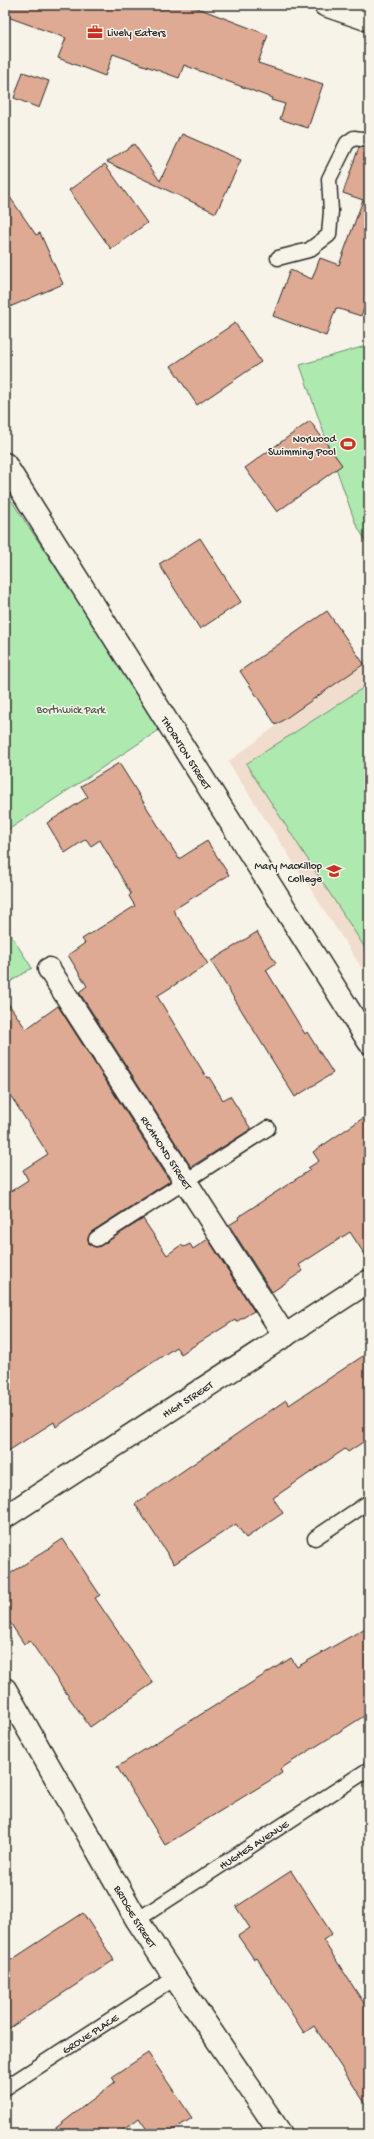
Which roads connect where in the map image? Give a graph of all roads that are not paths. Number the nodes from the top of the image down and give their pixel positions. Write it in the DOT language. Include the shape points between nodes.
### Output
graph roads {
  1 [pos="325,5"];
  2 [pos="369,20"];
  3 [pos="369,140"];
  4 [pos="278,258"];
  5 [pos="5,464"];
  6 [pos="49,969"];
  7 [pos="369,1042"];
  8 [pos="268,1128"];
  9 [pos="184,1182"];
  10 [pos="96,1239"];
  11 [pos="369,1281"];
  12 [pos="285,1336"];
  13 [pos="369,1502"];
  14 [pos="5,1517"];
  15 [pos="315,1538"];
  16 [pos="5,1689"];
  17 [pos="369,1769"];
  18 [pos="137,1920"];
  19 [pos="175,1978"];
  20 [pos="5,2088"];
  21 [pos="281,2134"];
  1 -- 2 [label="main road"];
  3 -- 4 [label="lane" via="354,138 347,143 330,179 329,234 309,250"];
  5 -- 7 [label="main road, THORNTON STREET"];
  6 -- 9 [label="main road, RICHMOND STREET"];
  8 -- 9 [label="lane"];
  9 -- 10 [label="lane"];
  9 -- 12 [label="main road, RICHMOND STREET"];
  11 -- 12 [label="main road, HIGH STREET"];
  12 -- 14 [label="main road, HIGH STREET"];
  13 -- 15 [label="lane"];
  16 -- 18 [label="main road, BRIDGE STREET"];
  17 -- 18 [label="lane, HUGHES AVENUE"];
  18 -- 19 [label="main road, BRIDGE STREET"];
  19 -- 20 [label="lane, GROVE PLACE"];
  19 -- 21 [label="main road, BRIDGE STREET"];
}
